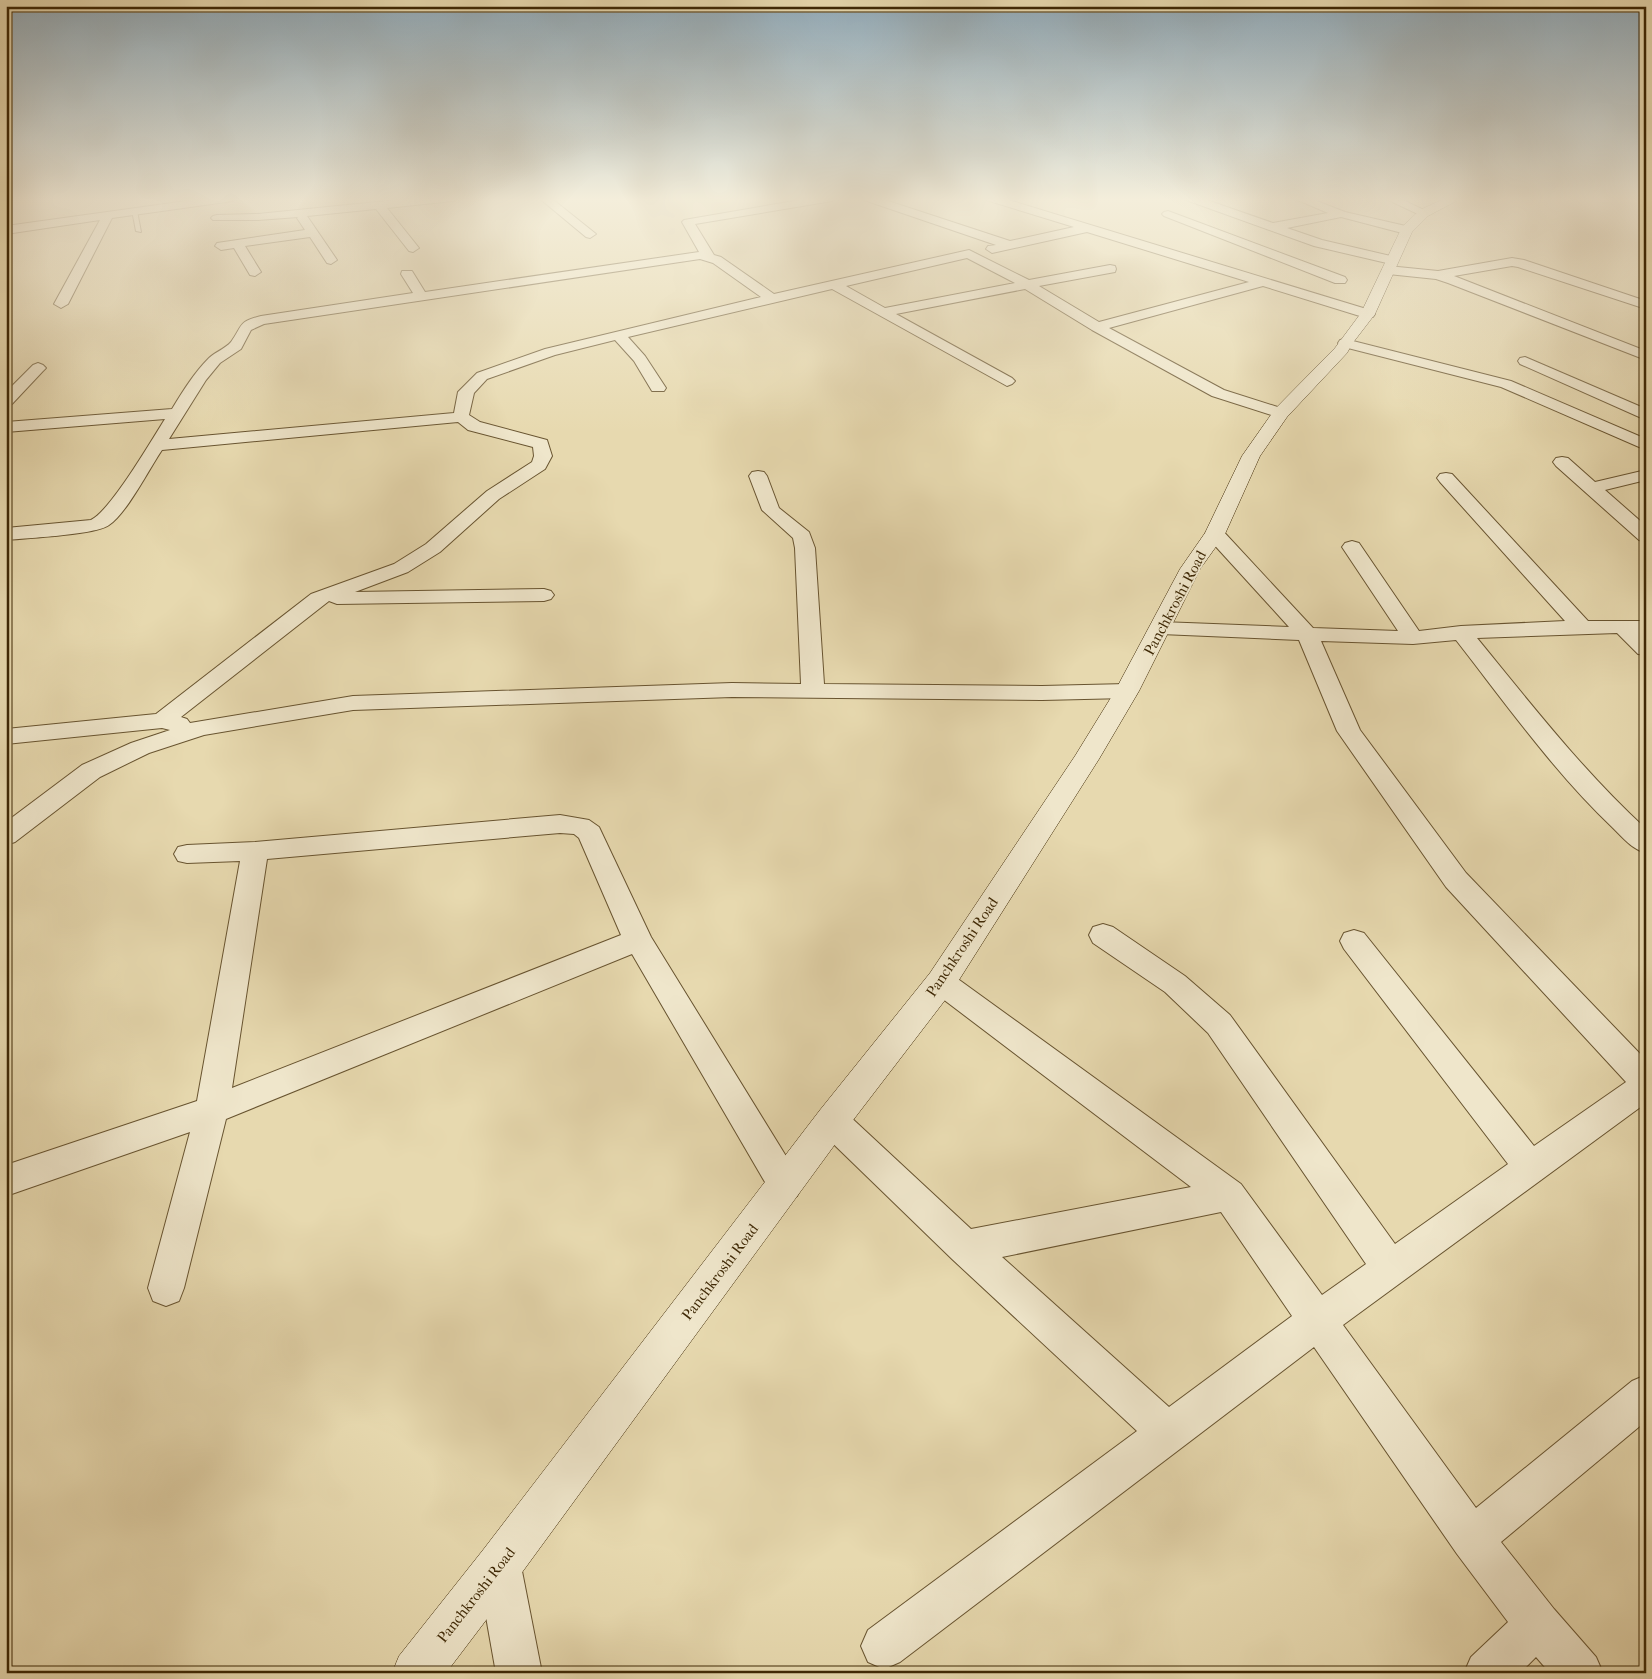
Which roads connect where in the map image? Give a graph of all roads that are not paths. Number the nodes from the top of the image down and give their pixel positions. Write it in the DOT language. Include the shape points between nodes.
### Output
graph roads {
  1 [pos="76,276"];
  2 [pos="408,276"];
  3 [pos="555,276"];
  4 [pos="740,276"];
  5 [pos="872,276"];
  6 [pos="1012,276"];
  7 [pos="1072,276"];
  8 [pos="1244,276"];
  9 [pos="1331,276"];
  10 [pos="1385,276"];
  11 [pos="1441,276"];
  12 [pos="1561,276"];
  13 [pos="1340,280"];
  14 [pos="1262,282"];
  15 [pos="834,285"];
  16 [pos="1028,285"];
  17 [pos="422,296"];
  18 [pos="772,299"];
  19 [pos="61,304"];
  20 [pos="1644,305"];
  21 [pos="883,312"];
  22 [pos="1368,314"];
  23 [pos="1097,328"];
  24 [pos="618,335"];
  25 [pos="1345,343"];
  26 [pos="1646,356"];
  27 [pos="1525,360"];
  28 [pos="38,368"];
  29 [pos="1007,381"];
  30 [pos="658,388"];
  31 [pos="6,401"];
  32 [pos="178,413"];
  33 [pos="1281,413"];
  34 [pos="1646,415"];
  35 [pos="461,417"];
  36 [pos="6,428"];
  37 [pos="157,445"];
  38 [pos="1646,445"];
  39 [pos="1562,462"];
  40 [pos="1646,475"];
  41 [pos="758,476"];
  42 [pos="1446,478"];
  43 [pos="1591,488"];
  44 [pos="6,534"];
  45 [pos="1214,534"];
  46 [pos="1646,536"];
  47 [pos="1352,547"];
  48 [pos="544,595"];
  49 [pos="318,598"];
  50 [pos="1582,627"];
  51 [pos="1622,627"];
  52 [pos="1646,627"];
  53 [pos="1161,628"];
  54 [pos="1461,632"];
  55 [pos="1307,634"];
  56 [pos="1413,638"];
  57 [pos="1646,649"];
  58 [pos="813,691"];
  59 [pos="1127,691"];
  60 [pos="162,721"];
  61 [pos="200,728"];
  62 [pos="6,737"];
  63 [pos="6,836"];
  64 [pos="1646,844"];
  65 [pos="255,851"];
  66 [pos="187,854"];
  67 [pos="1103,935"];
  68 [pos="638,940"];
  69 [pos="1354,941"];
  70 [pos="941,982"];
  71 [pos="1646,1083"];
  72 [pos="212,1110"];
  73 [pos="832,1121"];
  74 [pos="1530,1166"];
  75 [pos="6,1182"];
  76 [pos="786,1185"];
  77 [pos="1229,1194"];
  78 [pos="965,1247"];
  79 [pos="1390,1267"];
  80 [pos="166,1288"];
  81 [pos="1318,1320"];
  82 [pos="1646,1395"];
  83 [pos="1168,1433"];
  84 [pos="1472,1539"];
  85 [pos="499,1566"];
  86 [pos="1538,1626"];
  87 [pos="884,1646"];
  88 [pos="416,1673"];
  89 [pos="519,1673"];
  90 [pos="1487,1673"];
  91 [pos="1580,1673"];
  1 -- 19 [label="street"];
  2 -- 17 [label="street"];
  3 -- 17 [label="street"];
  4 -- 18 [label="street"];
  5 -- 15 [label="street"];
  6 -- 16 [label="street"];
  7 -- 16 [label="street"];
  8 -- 14 [label="street"];
  9 -- 13 [label="street"];
  10 -- 22 [label="street, Panchkroshi Road"];
  11 -- 26 [label="street"];
  12 -- 20 [label="street"];
  14 -- 22 [label="street"];
  14 -- 23 [label="street"];
  15 -- 18 [label="street"];
  15 -- 21 [label="street"];
  16 -- 21 [label="street"];
  16 -- 23 [label="street"];
  17 -- 32 [label="street" via="250,324 236,346 215,360"];
  18 -- 24 [label="street"];
  21 -- 29 [label="street"];
  22 -- 25 [label="street, Panchkroshi Road"];
  23 -- 33 [label="street" via="1218,393"];
  24 -- 30 [label="street" via="640,359"];
  24 -- 35 [label="street" via="550,352 482,376 466,392"];
  25 -- 33 [label="street, Panchkroshi Road" via="1342,350"];
  25 -- 38 [label="street" via="1506,384"];
  27 -- 34 [label="street"];
  28 -- 31 [label="street"];
  32 -- 36 [label="street"];
  32 -- 37 [label="street"];
  33 -- 45 [label="street, Panchkroshi Road" via="1251,456"];
  35 -- 37 [label="street"];
  35 -- 49 [label="street" via="474,426 540,444 543,456 539,465 493,495 433,548 401,568"];
  37 -- 44 [label="street" via="103,521 86,528"];
  39 -- 43 [label="street"];
  40 -- 43 [label="street"];
  41 -- 58 [label="street" via="771,510 802,536"];
  42 -- 50 [label="street"];
  43 -- 46 [label="street"];
  45 -- 53 [label="street, Panchkroshi Road" via="1190,569"];
  45 -- 55 [label="street"];
  47 -- 56 [label="street"];
  48 -- 49 [label="street"];
  49 -- 60 [label="street"];
  50 -- 51 [label="street"];
  50 -- 54 [label="street"];
  51 -- 52 [label="street"];
  51 -- 57 [label="street"];
  53 -- 55 [label="street"];
  53 -- 59 [label="street, Panchkroshi Road"];
  54 -- 56 [label="street"];
  54 -- 64 [label="street" via="1561,757 1606,807"];
  55 -- 56 [label="street"];
  55 -- 71 [label="street" via="1349,731 1456,880"];
  58 -- 59 [label="street"];
  58 -- 61 [label="street" via="722,690 353,703"];
  59 -- 70 [label="street, Panchkroshi Road"];
  60 -- 61 [label="street"];
  60 -- 62 [label="street"];
  61 -- 63 [label="street" via="140,748 91,771"];
  65 -- 66 [label="street"];
  65 -- 68 [label="street" via="560,824 580,826 590,833"];
  65 -- 72 [label="street"];
  67 -- 79 [label="street" via="1175,984 1219,1024"];
  68 -- 72 [label="street"];
  68 -- 76 [label="street"];
  69 -- 74 [label="street"];
  70 -- 73 [label="street, Panchkroshi Road"];
  70 -- 77 [label="street"];
  71 -- 74 [label="street"];
  72 -- 75 [label="street"];
  72 -- 80 [label="street"];
  73 -- 76 [label="street, Panchkroshi Road"];
  73 -- 78 [label="street"];
  74 -- 79 [label="street"];
  76 -- 85 [label="street, Panchkroshi Road"];
  77 -- 78 [label="street"];
  77 -- 81 [label="street"];
  78 -- 83 [label="street"];
  79 -- 81 [label="street"];
  81 -- 83 [label="street"];
  81 -- 84 [label="street"];
  82 -- 84 [label="street"];
  83 -- 87 [label="street"];
  84 -- 86 [label="street"];
  85 -- 88 [label="street, Panchkroshi Road"];
  85 -- 89 [label="street"];
  86 -- 90 [label="street"];
  86 -- 91 [label="street"];
}
